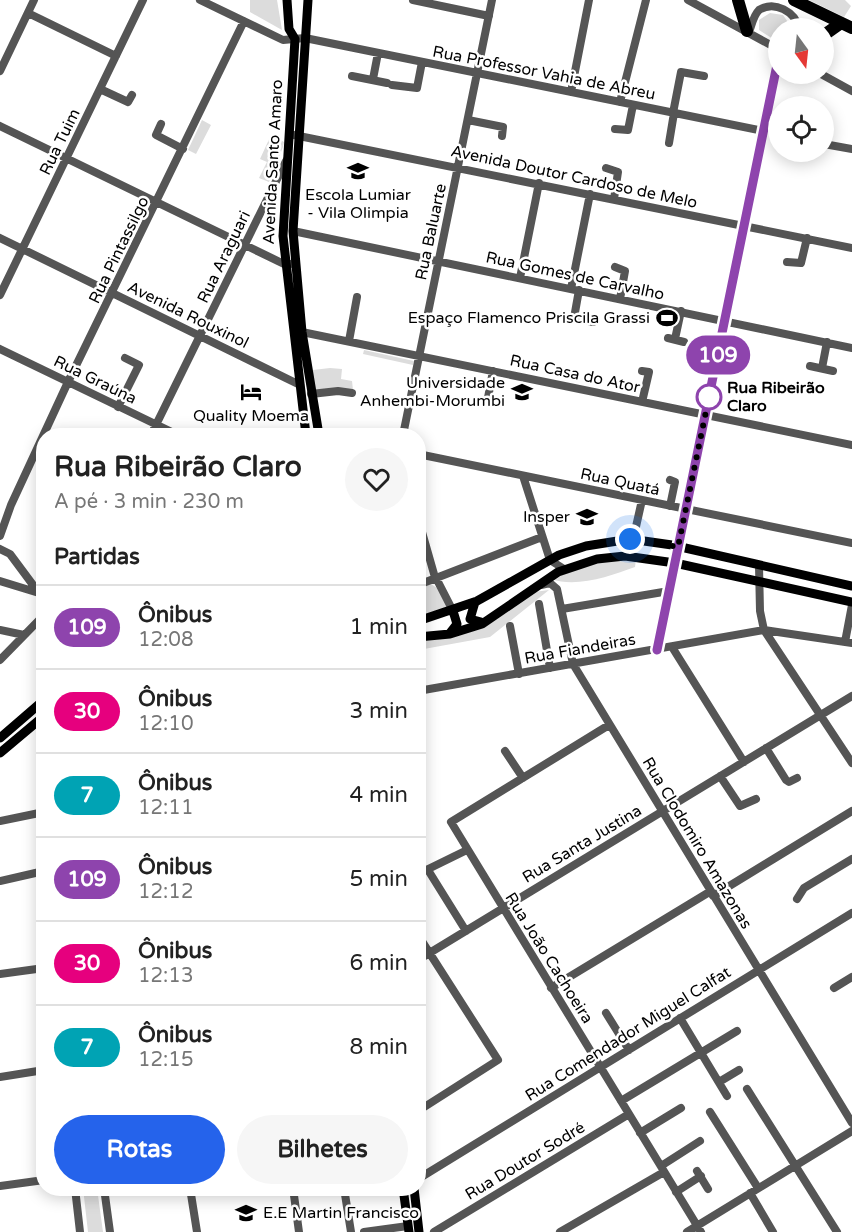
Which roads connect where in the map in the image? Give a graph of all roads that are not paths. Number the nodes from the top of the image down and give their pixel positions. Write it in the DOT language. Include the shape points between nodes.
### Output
graph roads {
  1 [pos="34,0"];
  2 [pos="143,0"];
  3 [pos="200,0"];
  4 [pos="287,0"];
  5 [pos="308,0"];
  6 [pos="413,0"];
  7 [pos="492,0"];
  8 [pos="590,0"];
  9 [pos="646,0"];
  10 [pos="688,0"];
  11 [pos="738,0"];
  12 [pos="794,0"];
  13 [pos="28,13"];
  14 [pos="489,16"];
  15 [pos="796,18"];
  16 [pos="244,21"];
  17 [pos="847,26"];
  18 [pos="748,32"];
  19 [pos="300,39"];
  20 [pos="768,43"];
  21 [pos="378,53"];
  22 [pos="116,56"];
  23 [pos="422,62"];
  24 [pos="0,70"];
  25 [pos="476,73"];
  26 [pos="352,76"];
  27 [pos="704,76"];
  28 [pos="373,80"];
  29 [pos="834,81"];
  30 [pos="773,84"];
  31 [pos="100,89"];
  32 [pos="852,91"];
  33 [pos="571,92"];
  34 [pos="132,95"];
  35 [pos="620,102"];
  36 [pos="633,105"];
  37 [pos="673,113"];
  38 [pos="468,120"];
  39 [pos="161,124"];
  40 [pos="0,126"];
  41 [pos="615,129"];
  42 [pos="763,131"];
  43 [pos="768,132"];
  44 [pos="295,135"];
  45 [pos="502,136"];
  46 [pos="659,141"];
  47 [pos="834,146"];
  48 [pos="183,149"];
  49 [pos="852,149"];
  50 [pos="289,154"];
  51 [pos="67,159"];
  52 [pos="458,167"];
  53 [pos="606,168"];
  54 [pos="540,183"];
  55 [pos="590,194"];
  56 [pos="614,199"];
  57 [pos="157,203"];
  58 [pos="744,225"];
  59 [pos="292,231"];
  60 [pos="0,237"];
  61 [pos="807,238"];
  62 [pos="244,246"];
  63 [pos="852,248"];
  64 [pos="23,249"];
  65 [pos="439,262"];
  66 [pos="788,262"];
  67 [pos="290,264"];
  68 [pos="615,267"];
  69 [pos="520,278"];
  70 [pos="570,289"];
  71 [pos="579,290"];
  72 [pos="113,294"];
  73 [pos="0,296"];
  74 [pos="357,297"];
  75 [pos="620,299"];
  76 [pos="681,311"];
  77 [pos="725,320"];
  78 [pos="593,322"];
  79 [pos="297,331"];
  80 [pos="201,336"];
  81 [pos="349,341"];
  82 [pos="684,342"];
  83 [pos="827,342"];
  84 [pos="852,348"];
  85 [pos="0,349"];
  86 [pos="420,356"];
  87 [pos="125,358"];
  88 [pos="810,366"];
  89 [pos="822,368"];
  90 [pos="493,371"];
  91 [pos="642,371"];
  92 [pos="833,371"];
  93 [pos="68,382"];
  94 [pos="300,385"];
  95 [pos="352,393"];
  96 [pos="311,394"];
  97 [pos="642,402"];
  98 [pos="480,403"];
  99 [pos="118,407"];
  100 [pos="705,415"];
  101 [pos="156,425"];
  102 [pos="47,428"];
  103 [pos="154,428"];
  104 [pos="163,428"];
  105 [pos="305,428"];
  106 [pos="318,428"];
  107 [pos="405,428"];
  108 [pos="852,445"];
  109 [pos="36,451"];
  110 [pos="426,456"];
  111 [pos="523,476"];
  112 [pos="670,480"];
  113 [pos="642,500"];
  114 [pos="670,506"];
  115 [pos="686,509"];
  116 [pos="0,536"];
  117 [pos="542,537"];
  118 [pos="633,540"];
  119 [pos="852,543"];
  120 [pos="426,545"];
  121 [pos="678,547"];
  122 [pos="0,549"];
  123 [pos="550,560"];
  124 [pos="675,563"];
  125 [pos="759,566"];
  126 [pos="564,569"];
  127 [pos="436,578"];
  128 [pos="0,581"];
  129 [pos="426,582"];
  130 [pos="760,582"];
  131 [pos="852,586"];
  132 [pos="36,587"];
  133 [pos="533,587"];
  134 [pos="669,591"];
  135 [pos="36,592"];
  136 [pos="475,602"];
  137 [pos="852,603"];
  138 [pos="539,604"];
  139 [pos="562,609"];
  140 [pos="453,611"];
  141 [pos="426,619"];
  142 [pos="488,621"];
  143 [pos="36,623"];
  144 [pos="510,626"];
  145 [pos="0,630"];
  146 [pos="764,630"];
  147 [pos="24,635"];
  148 [pos="445,635"];
  149 [pos="426,636"];
  150 [pos="848,643"];
  151 [pos="672,647"];
  152 [pos="657,650"];
  153 [pos="0,660"];
  154 [pos="573,664"];
  155 [pos="550,669"];
  156 [pos="519,674"];
  157 [pos="426,690"];
  158 [pos="852,696"];
  159 [pos="36,707"];
  160 [pos="822,714"];
  161 [pos="36,723"];
  162 [pos="609,725"];
  163 [pos="0,738"];
  164 [pos="766,748"];
  165 [pos="505,751"];
  166 [pos="0,753"];
  167 [pos="744,762"];
  168 [pos="852,763"];
  169 [pos="720,776"];
  170 [pos="523,778"];
  171 [pos="797,778"];
  172 [pos="756,799"];
  173 [pos="852,810"];
  174 [pos="662,811"];
  175 [pos="36,814"];
  176 [pos="0,821"];
  177 [pos="467,850"];
  178 [pos="852,859"];
  179 [pos="428,870"];
  180 [pos="36,873"];
  181 [pos="0,880"];
  182 [pos="712,893"];
  183 [pos="797,899"];
  184 [pos="502,909"];
  185 [pos="852,913"];
  186 [pos="466,931"];
  187 [pos="426,947"];
  188 [pos="430,953"];
  189 [pos="426,955"];
  190 [pos="36,969"];
  191 [pos="758,970"];
  192 [pos="0,974"];
  193 [pos="852,976"];
  194 [pos="551,988"];
  195 [pos="834,988"];
  196 [pos="606,1013"];
  197 [pos="680,1018"];
  198 [pos="737,1031"];
  199 [pos="629,1050"];
  200 [pos="700,1052"];
  201 [pos="600,1067"];
  202 [pos="739,1070"];
  203 [pos="36,1071"];
  204 [pos="0,1077"];
  205 [pos="719,1082"];
  206 [pos="747,1089"];
  207 [pos="727,1096"];
  208 [pos="621,1101"];
  209 [pos="426,1106"];
  210 [pos="681,1108"];
  211 [pos="710,1112"];
  212 [pos="629,1114"];
  213 [pos="852,1124"];
  214 [pos="852,1131"];
  215 [pos="640,1133"];
  216 [pos="700,1141"];
  217 [pos="795,1165"];
  218 [pos="663,1169"];
  219 [pos="426,1174"];
  220 [pos="36,1181"];
  221 [pos="0,1186"];
  222 [pos="758,1188"];
  223 [pos="708,1189"];
  224 [pos="676,1192"];
  225 [pos="750,1193"];
  226 [pos="76,1196"];
  227 [pos="105,1196"];
  228 [pos="191,1196"];
  229 [pos="294,1196"];
  230 [pos="345,1196"];
  231 [pos="404,1196"];
  232 [pos="415,1196"];
  233 [pos="409,1229"];
  234 [pos="699,1229"];
  235 [pos="80,1232"];
  236 [pos="110,1232"];
  237 [pos="197,1232"];
  238 [pos="299,1232"];
  239 [pos="351,1232"];
  240 [pos="364,1232"];
  241 [pos="419,1232"];
  242 [pos="434,1232"];
  243 [pos="560,1232"];
  244 [pos="687,1232"];
  245 [pos="773,1232"];
  246 [pos="837,1232"];
  1 -- 13 [label="street"];
  2 -- 22 [label="street, Rua Tuim"];
  3 -- 16 [label="street, Rua Professor Vahia de Abreu"];
  4 -- 19 [label="main road, Avenida Santo Amaro" via="289,29"];
  5 -- 19 [label="main road, Avenida Santo Amaro"];
  6 -- 14 [label="street"];
  7 -- 14 [label="street, Rua Baluarte"];
  8 -- 33 [label="street"];
  9 -- 35 [label="street"];
  10 -- 18 [label="street"];
  11 -- 18 [label="highway"];
  12 -- 17 [label="highway"];
  13 -- 22 [label="street"];
  13 -- 24 [label="street"];
  14 -- 25 [label="street, Rua Baluarte"];
  15 -- 18 [label="street" via="787,8 770,5 758,11"];
  16 -- 19 [label="street, Rua Professor Vahia de Abreu" via="283,40"];
  16 -- 48 [label="street, Rua Pintassilgo"];
  18 -- 20 [label="street"];
  19 -- 21 [label="street, Rua Professor Vahia de Abreu"];
  19 -- 44 [label="main road, Avenida Santo Amaro"];
  21 -- 23 [label="street, Rua Professor Vahia de Abreu"];
  21 -- 28 [label="street"];
  22 -- 31 [label="street, Rua Tuim"];
  23 -- 25 [label="street, Rua Professor Vahia de Abreu"];
  23 -- 28 [label="street" via="417,88"];
  25 -- 33 [label="street, Rua Professor Vahia de Abreu"];
  25 -- 38 [label="street, Rua Baluarte"];
  26 -- 28 [label="street"];
  27 -- 37 [label="street" via="681,72"];
  29 -- 32 [label="street"];
  30 -- 42 [label="street"];
  31 -- 34 [label="street" via="128,102"];
  31 -- 51 [label="street, Rua Tuim"];
  33 -- 35 [label="street, Rua Professor Vahia de Abreu"];
  35 -- 36 [label="street, Rua Professor Vahia de Abreu"];
  36 -- 37 [label="street, Rua Professor Vahia de Abreu"];
  36 -- 41 [label="street" via="628,130"];
  37 -- 42 [label="street, Rua Professor Vahia de Abreu"];
  37 -- 46 [label="street" via="671,143"];
  38 -- 45 [label="street" via="503,127"];
  38 -- 52 [label="street, Rua Baluarte"];
  39 -- 48 [label="street" via="156,135"];
  40 -- 51 [label="street"];
  42 -- 43 [label="street, Rua Professor Vahia de Abreu"];
  42 -- 58 [label="street"];
  44 -- 50 [label="main road, Avenida Santo Amaro"];
  44 -- 52 [label="street, Avenida Doutor Cardoso de Melo"];
  44 -- 59 [label="main road, Avenida Santo Amaro"];
  47 -- 49 [label="street"];
  48 -- 57 [label="street, Rua Pintassilgo"];
  50 -- 62 [label="street, Rua Araguari"];
  50 -- 67 [label="main road, Avenida Santo Amaro" via="283,227"];
  51 -- 57 [label="street"];
  51 -- 64 [label="street, Rua Tuim"];
  52 -- 54 [label="street, Avenida Doutor Cardoso de Melo"];
  52 -- 65 [label="street, Rua Baluarte"];
  53 -- 56 [label="street" via="618,172"];
  54 -- 55 [label="street, Avenida Doutor Cardoso de Melo"];
  54 -- 69 [label="street"];
  55 -- 56 [label="street, Avenida Doutor Cardoso de Melo"];
  55 -- 70 [label="street"];
  56 -- 58 [label="street, Avenida Doutor Cardoso de Melo"];
  57 -- 62 [label="street"];
  57 -- 72 [label="street, Rua Pintassilgo"];
  58 -- 61 [label="street, Avenida Doutor Cardoso de Melo"];
  58 -- 77 [label="street"];
  59 -- 65 [label="street, Rua Gomes de Carvalho"];
  59 -- 67 [label="main road, Avenida Santo Amaro"];
  60 -- 64 [label="street, Avenida Rouxinol"];
  61 -- 63 [label="street, Avenida Doutor Cardoso de Melo"];
  61 -- 66 [label="street" via="801,263"];
  62 -- 67 [label="street"];
  62 -- 80 [label="street, Rua Araguari"];
  64 -- 72 [label="street, Avenida Rouxinol"];
  64 -- 73 [label="street, Rua Tuim"];
  65 -- 69 [label="street, Rua Gomes de Carvalho"];
  65 -- 86 [label="street, Rua Baluarte"];
  67 -- 79 [label="main road, Avenida Santo Amaro"];
  68 -- 75 [label="street" via="625,271"];
  69 -- 70 [label="street, Rua Gomes de Carvalho"];
  70 -- 71 [label="street, Rua Gomes de Carvalho"];
  71 -- 75 [label="street, Rua Gomes de Carvalho"];
  71 -- 78 [label="street" via="574,318"];
  72 -- 80 [label="street, Avenida Rouxinol"];
  72 -- 93 [label="street, Rua Pintassilgo"];
  74 -- 81 [label="street"];
  75 -- 76 [label="street, Rua Gomes de Carvalho"];
  76 -- 77 [label="street, Rua Gomes de Carvalho"];
  76 -- 82 [label="street" via="672,338"];
  77 -- 83 [label="street, Rua Gomes de Carvalho"];
  77 -- 100 [label="street"];
  79 -- 81 [label="street, Rua Casa do Ator"];
  79 -- 94 [label="main road, Avenida Santo Amaro"];
  79 -- 96 [label="main road, Avenida Santo Amaro"];
  80 -- 94 [label="street, Avenida Rouxinol"];
  80 -- 101 [label="street, Rua Araguari"];
  81 -- 86 [label="street, Rua Casa do Ator"];
  83 -- 84 [label="street, Rua Gomes de Carvalho"];
  83 -- 89 [label="street"];
  85 -- 93 [label="street, Rua Graúna"];
  86 -- 90 [label="street, Rua Casa do Ator"];
  86 -- 107 [label="street, Rua Baluarte"];
  87 -- 99 [label="street" via="139,365"];
  88 -- 89 [label="street"];
  89 -- 92 [label="street"];
  90 -- 97 [label="street, Rua Casa do Ator"];
  90 -- 98 [label="street" via="487,403"];
  91 -- 97 [label="street" via="649,372"];
  93 -- 99 [label="street, Rua Graúna"];
  93 -- 102 [label="street, Rua Pintassilgo"];
  94 -- 105 [label="main road, Avenida Santo Amaro"];
  95 -- 96 [label="street"];
  96 -- 106 [label="main road, Avenida Santo Amaro"];
  97 -- 100 [label="street, Rua Casa do Ator"];
  99 -- 101 [label="street, Rua Graúna"];
  100 -- 108 [label="street, Rua Casa do Ator"];
  100 -- 115 [label="street"];
  101 -- 103 [label="street, Rua Araguari"];
  101 -- 104 [label="street, Rua Graúna"];
  109 -- 116 [label="street, Rua Pintassilgo"];
  110 -- 111 [label="street, Rua Quatá"];
  111 -- 113 [label="street, Rua Quatá"];
  111 -- 117 [label="street"];
  112 -- 114 [label="street" via="675,482"];
  113 -- 114 [label="street, Rua Quatá"];
  113 -- 118 [label="street"];
  114 -- 115 [label="street, Rua Quatá"];
  115 -- 119 [label="street, Rua Quatá"];
  115 -- 121 [label="street"];
  117 -- 123 [label="street"];
  117 -- 127 [label="street"];
  118 -- 121 [label="main road"];
  118 -- 123 [label="main road" via="586,546"];
  120 -- 127 [label="street"];
  121 -- 124 [label="street"];
  121 -- 125 [label="main road"];
  122 -- 132 [label="street" via="12,556"];
  123 -- 126 [label="street"];
  123 -- 136 [label="main road"];
  124 -- 126 [label="main road" via="625,556"];
  124 -- 130 [label="main road"];
  124 -- 134 [label="street"];
  125 -- 130 [label="street"];
  125 -- 131 [label="main road"];
  126 -- 133 [label="main road"];
  127 -- 129 [label="street"];
  127 -- 140 [label="street"];
  128 -- 135 [label="street"];
  130 -- 137 [label="main road"];
  130 -- 146 [label="street"];
  133 -- 139 [label="street, Rua Clodomiro Amazonas" via="554,585"];
  133 -- 142 [label="main road"];
  134 -- 139 [label="street"];
  134 -- 152 [label="street"];
  136 -- 140 [label="main road"];
  136 -- 142 [label="main road" via="470,619 476,623"];
  137 -- 150 [label="street"];
  138 -- 155 [label="street"];
  139 -- 154 [label="street, Rua Clodomiro Amazonas"];
  140 -- 141 [label="main road"];
  140 -- 148 [label="main road" via="457,627"];
  142 -- 148 [label="main road"];
  143 -- 147 [label="street"];
  144 -- 156 [label="street"];
  145 -- 147 [label="street"];
  146 -- 150 [label="street, Rua Fiandeiras"];
  146 -- 151 [label="street, Rua Fiandeiras"];
  146 -- 160 [label="street"];
  147 -- 153 [label="street"];
  148 -- 149 [label="main road"];
  151 -- 152 [label="street, Rua Fiandeiras"];
  151 -- 167 [label="street"];
  152 -- 154 [label="street, Rua Fiandeiras"];
  154 -- 155 [label="street, Rua Fiandeiras"];
  154 -- 162 [label="street, Rua Clodomiro Amazonas"];
  155 -- 156 [label="street, Rua Fiandeiras"];
  156 -- 157 [label="street, Rua Fiandeiras"];
  158 -- 160 [label="street, Rua Santa Justina"];
  159 -- 163 [label="main road"];
  160 -- 164 [label="street, Rua Santa Justina"];
  160 -- 168 [label="street"];
  161 -- 166 [label="main road"];
  162 -- 170 [label="street"];
  162 -- 174 [label="street, Rua Clodomiro Amazonas"];
  164 -- 167 [label="street, Rua Santa Justina"];
  164 -- 171 [label="street" via="786,780"];
  165 -- 170 [label="street"];
  167 -- 169 [label="street, Rua Santa Justina"];
  169 -- 172 [label="street" via="740,806"];
  169 -- 174 [label="street, Rua Santa Justina"];
  170 -- 177 [label="street, Rua João Cachoeira" via="451,820"];
  173 -- 182 [label="street"];
  174 -- 182 [label="street, Rua Clodomiro Amazonas"];
  174 -- 184 [label="street, Rua Santa Justina"];
  175 -- 176 [label="street"];
  177 -- 179 [label="street"];
  177 -- 184 [label="street, Rua João Cachoeira"];
  178 -- 183 [label="street" via="804,888"];
  179 -- 186 [label="street"];
  180 -- 181 [label="street"];
  182 -- 191 [label="street, Rua Clodomiro Amazonas"];
  182 -- 194 [label="street"];
  184 -- 186 [label="street, Rua Santa Justina"];
  184 -- 194 [label="street, Rua João Cachoeira"];
  185 -- 191 [label="street, Rua Comendador Miguel Calfat"];
  186 -- 188 [label="street, Rua Santa Justina"];
  187 -- 188 [label="street"];
  188 -- 189 [label="street, Rua Santa Justina"];
  188 -- 209 [label="street" via="498,1058 496,1064"];
  190 -- 192 [label="street"];
  191 -- 197 [label="street, Rua Comendador Miguel Calfat"];
  191 -- 213 [label="street, Rua Clodomiro Amazonas"];
  193 -- 195 [label="street"];
  194 -- 201 [label="street, Rua João Cachoeira"];
  196 -- 199 [label="street"];
  197 -- 199 [label="street, Rua Comendador Miguel Calfat"];
  197 -- 200 [label="street"];
  198 -- 200 [label="street"];
  199 -- 201 [label="street, Rua Comendador Miguel Calfat"];
  200 -- 205 [label="street"];
  200 -- 208 [label="street"];
  201 -- 208 [label="street, Rua João Cachoeira"];
  201 -- 219 [label="street, Rua Comendador Miguel Calfat"];
  202 -- 205 [label="street"];
  203 -- 204 [label="street"];
  205 -- 207 [label="street"];
  206 -- 217 [label="street"];
  208 -- 212 [label="street, Rua João Cachoeira"];
  210 -- 215 [label="street"];
  211 -- 222 [label="street"];
  212 -- 215 [label="street, Rua João Cachoeira"];
  212 -- 242 [label="street, Rua Doutor Sodré"];
  214 -- 217 [label="street"];
  215 -- 218 [label="street, Rua João Cachoeira"];
  216 -- 218 [label="street"];
  217 -- 222 [label="street"];
  217 -- 246 [label="street"];
  218 -- 224 [label="street, Rua João Cachoeira"];
  218 -- 243 [label="street"];
  220 -- 221 [label="street"];
  222 -- 225 [label="street"];
  223 -- 224 [label="street" via="699,1174"];
  224 -- 234 [label="street, Rua João Cachoeira"];
  225 -- 234 [label="street"];
  225 -- 245 [label="street"];
  226 -- 235 [label="street"];
  227 -- 236 [label="street"];
  228 -- 237 [label="street"];
  229 -- 238 [label="street"];
  230 -- 239 [label="street"];
  231 -- 233 [label="main road"];
  232 -- 241 [label="main road"];
  233 -- 240 [label="street"];
  234 -- 244 [label="street"];
}
